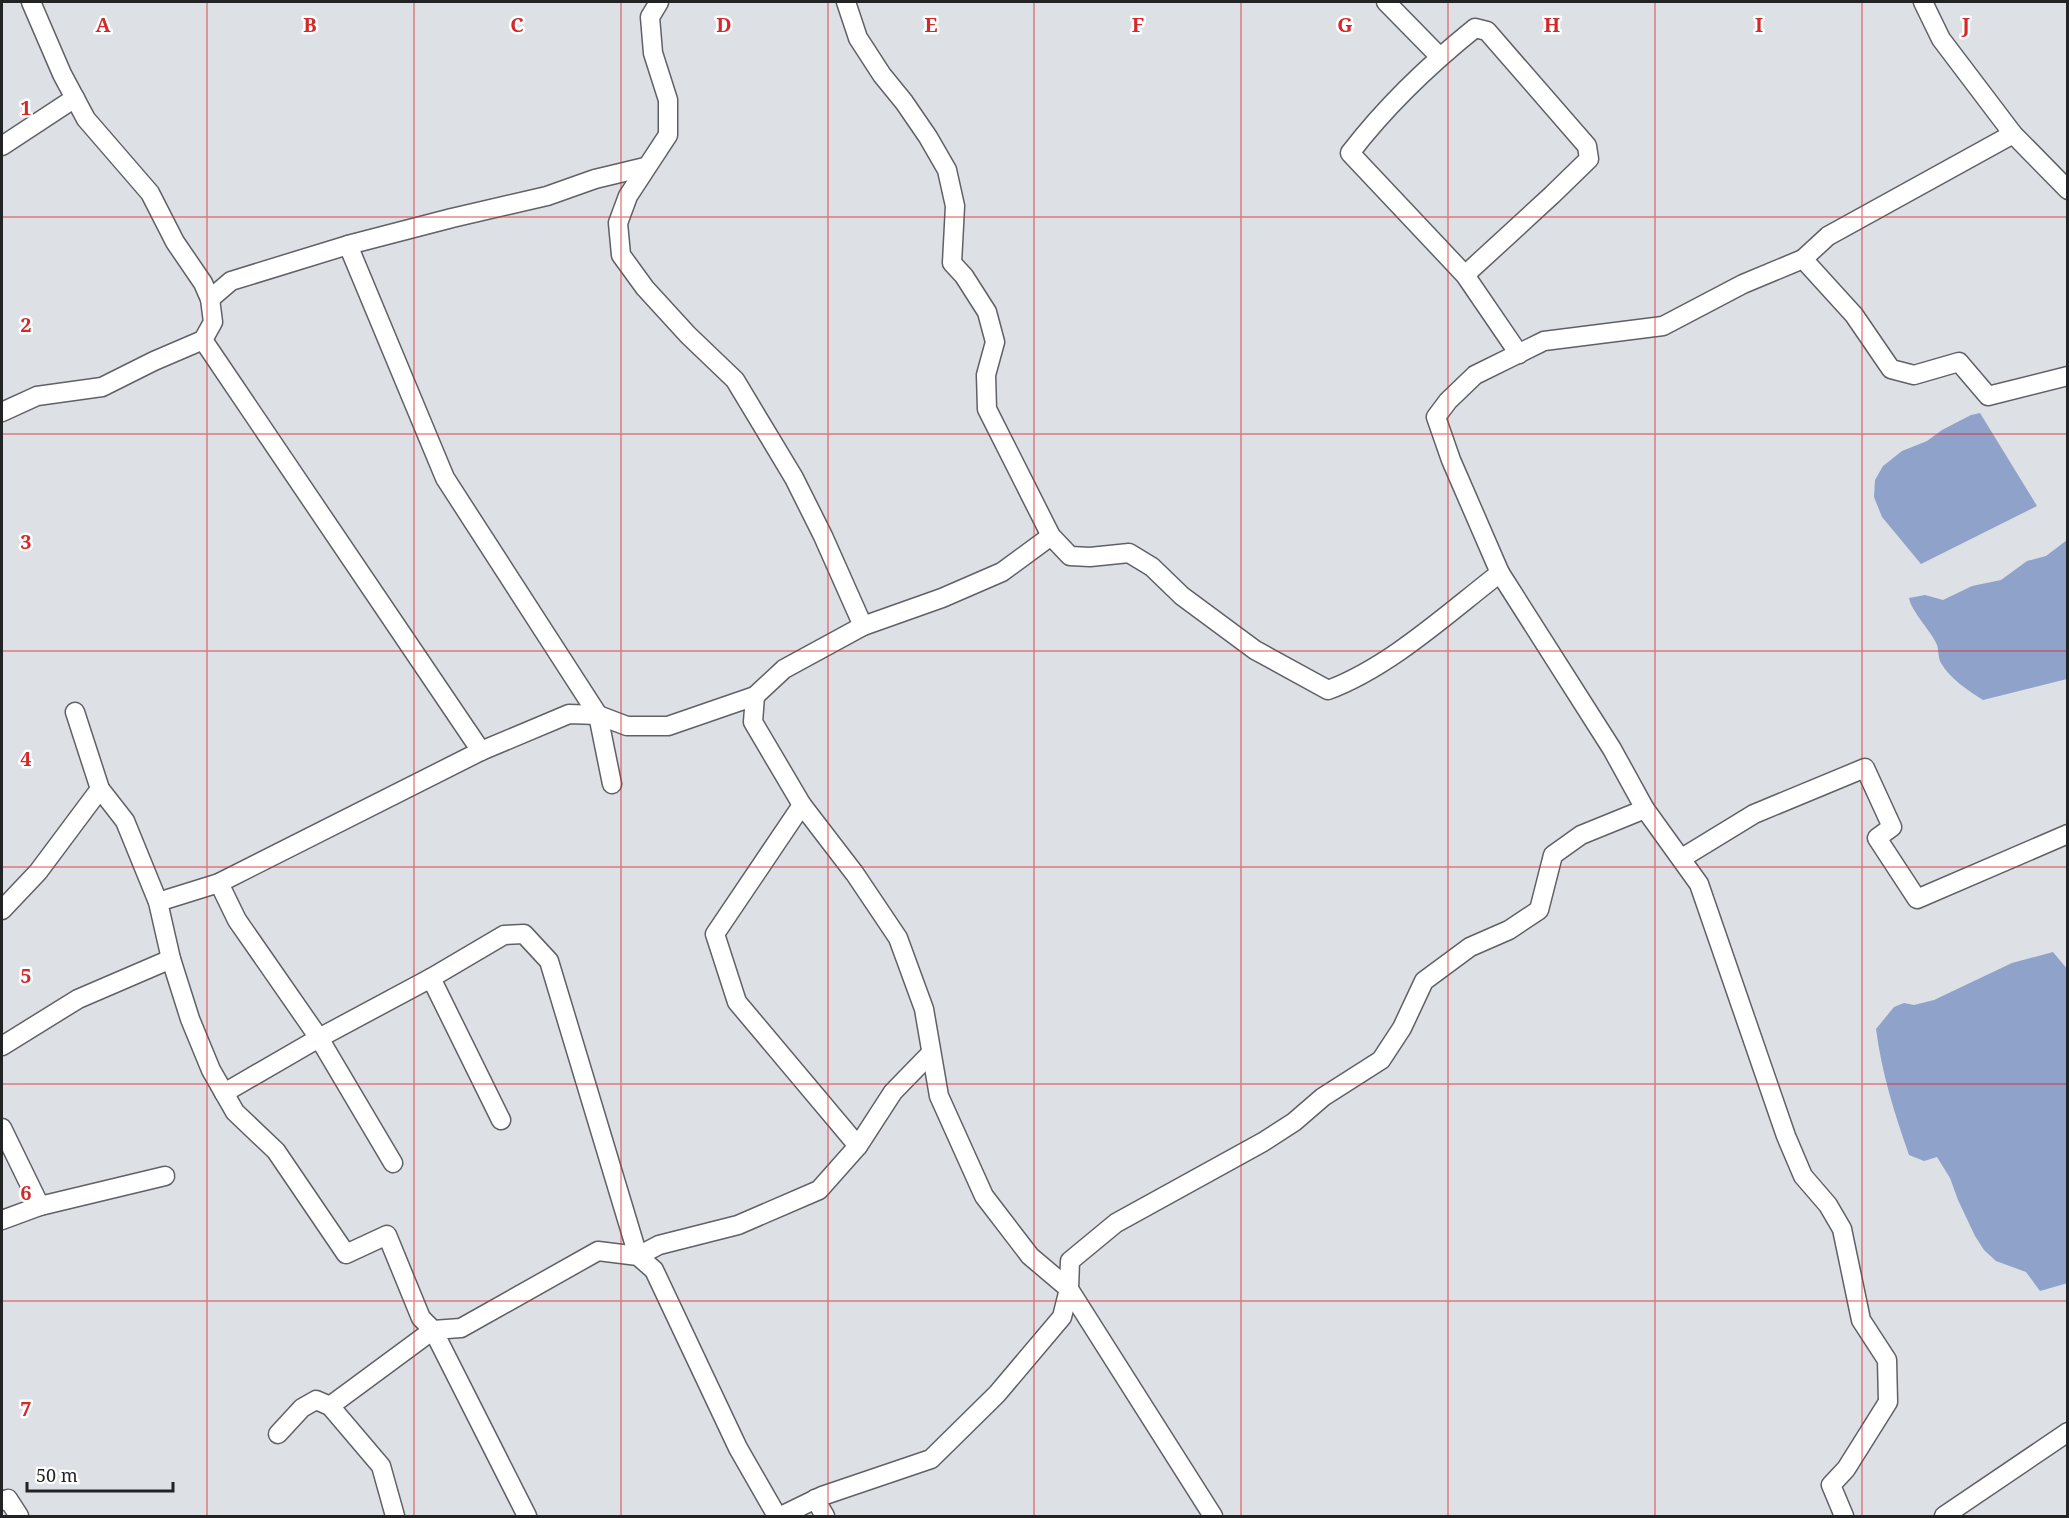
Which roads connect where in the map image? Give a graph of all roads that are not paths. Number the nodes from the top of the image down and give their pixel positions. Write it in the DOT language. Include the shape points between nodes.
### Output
graph roads {
  1 [pos="31,2"];
  2 [pos="659,2"];
  3 [pos="846,2"];
  4 [pos="1386,2"];
  5 [pos="1923,2"];
  6 [pos="1439,56"];
  7 [pos="75,98"];
  8 [pos="2013,134"];
  9 [pos="2,146"];
  10 [pos="645,168"];
  11 [pos="2067,190"];
  12 [pos="348,245"];
  13 [pos="1803,259"];
  14 [pos="1465,275"];
  15 [pos="210,299"];
  16 [pos="202,340"];
  17 [pos="1519,354"];
  18 [pos="2067,376"];
  19 [pos="2,412"];
  20 [pos="1051,536"];
  21 [pos="1500,573"];
  22 [pos="863,626"];
  23 [pos="755,696"];
  24 [pos="75,712"];
  25 [pos="598,715"];
  26 [pos="481,751"];
  27 [pos="612,784"];
  28 [pos="100,789"];
  29 [pos="802,805"];
  30 [pos="1646,809"];
  31 [pos="2067,834"];
  32 [pos="1682,858"];
  33 [pos="219,884"];
  34 [pos="158,902"];
  35 [pos="2,910"];
  36 [pos="171,959"];
  37 [pos="431,978"];
  38 [pos="319,1038"];
  39 [pos="2,1046"];
  40 [pos="931,1053"];
  41 [pos="224,1093"];
  42 [pos="501,1120"];
  43 [pos="2,1128"];
  44 [pos="858,1146"];
  45 [pos="393,1163"];
  46 [pos="165,1176"];
  47 [pos="40,1206"];
  48 [pos="2,1220"];
  49 [pos="638,1256"];
  50 [pos="1069,1289"];
  51 [pos="433,1330"];
  52 [pos="330,1406"];
  53 [pos="2067,1432"];
  54 [pos="278,1434"];
  55 [pos="815,1499"];
  56 [pos="2,1501"];
  57 [pos="19,1516"];
  58 [pos="395,1516"];
  59 [pos="526,1516"];
  60 [pos="779,1516"];
  61 [pos="825,1516"];
  62 [pos="1213,1516"];
  63 [pos="1844,1516"];
  64 [pos="1944,1516"];
  1 -- 7 [label="street"];
  2 -- 10 [label="street" via="650,17 653,53 668,99 668,135"];
  3 -- 20 [label="street" via="858,38 947,170 955,206 952,263 987,312 995,342 986,375 987,409"];
  4 -- 6 [label="street"];
  5 -- 8 [label="street" via="1941,39"];
  6 -- 14 [label="street" via="1374,121 1350,153"];
  6 -- 14 [label="street" via="1475,28 1487,31 1587,146 1589,159"];
  7 -- 9 [label="street"];
  7 -- 15 [label="street" via="86,119 150,193"];
  8 -- 11 [label="street"];
  8 -- 13 [label="street" via="1828,236"];
  10 -- 12 [label="street"];
  10 -- 22 [label="street" via="618,223 621,255 666,312 735,380 794,478"];
  12 -- 15 [label="street" via="231,281"];
  12 -- 25 [label="street" via="445,478"];
  13 -- 17 [label="street" via="1743,284 1664,326 1544,341"];
  13 -- 18 [label="street" via="1854,315 1891,369 1914,375 1959,363 1988,396"];
  14 -- 17 [label="street"];
  15 -- 16 [label="street" via="213,322"];
  16 -- 19 [label="street" via="102,387 37,396"];
  16 -- 26 [label="street"];
  17 -- 21 [label="street" via="1476,375 1436,417"];
  20 -- 21 [label="street" via="1070,556 1129,553 1256,650 1328,690 1352,681 1421,635"];
  20 -- 22 [label="street" via="1002,572"];
  21 -- 30 [label="street"];
  22 -- 23 [label="street" via="784,669"];
  23 -- 25 [label="street" via="668,726 627,726"];
  23 -- 29 [label="street" via="753,722"];
  24 -- 28 [label="street"];
  25 -- 26 [label="street" via="569,714"];
  25 -- 27 [label="street"];
  26 -- 33 [label="street"];
  28 -- 34 [label="street" via="125,821"];
  28 -- 35 [label="street" via="38,873"];
  29 -- 40 [label="street" via="898,938 924,1009"];
  29 -- 44 [label="street" via="715,934 737,1002"];
  30 -- 32 [label="street"];
  30 -- 50 [label="street" via="1581,835 1553,855 1539,910 1509,930 1470,947 1424,981 1402,1028 1381,1060 1263,1142 1116,1223 1070,1261"];
  31 -- 32 [label="street" via="1917,899 1878,838 1892,827 1865,768 1754,814"];
  32 -- 63 [label="street" via="1699,884 1786,1136 1803,1176 1842,1229 1862,1320 1887,1360 1888,1402 1846,1469 1831,1485"];
  33 -- 34 [label="street"];
  33 -- 38 [label="street" via="237,920"];
  34 -- 36 [label="street"];
  36 -- 39 [label="street" via="78,999"];
  36 -- 41 [label="street" via="190,1019"];
  37 -- 38 [label="street"];
  37 -- 42 [label="street"];
  37 -- 49 [label="street" via="504,935 524,934 549,961"];
  38 -- 41 [label="street"];
  38 -- 45 [label="street"];
  40 -- 44 [label="street" via="893,1092"];
  40 -- 50 [label="street" via="939,1096 984,1196 1030,1256"];
  41 -- 51 [label="street" via="235,1112 276,1150 346,1254 387,1235 421,1318"];
  43 -- 47 [label="street"];
  44 -- 49 [label="street" via="819,1190 738,1225 658,1245"];
  46 -- 47 [label="street"];
  47 -- 48 [label="street"];
  49 -- 51 [label="street" via="598,1251 461,1328"];
  49 -- 60 [label="street" via="654,1270 738,1448"];
  50 -- 55 [label="street" via="1062,1317 997,1394 931,1459"];
  50 -- 62 [label="street"];
  51 -- 52 [label="street"];
  51 -- 59 [label="street"];
  52 -- 54 [label="street" via="316,1400 302,1408"];
  52 -- 58 [label="street" via="381,1466"];
  53 -- 64 [label="street"];
  55 -- 60 [label="street"];
  55 -- 61 [label="street"];
  56 -- 57 [label="street" via="8,1499"];
}
